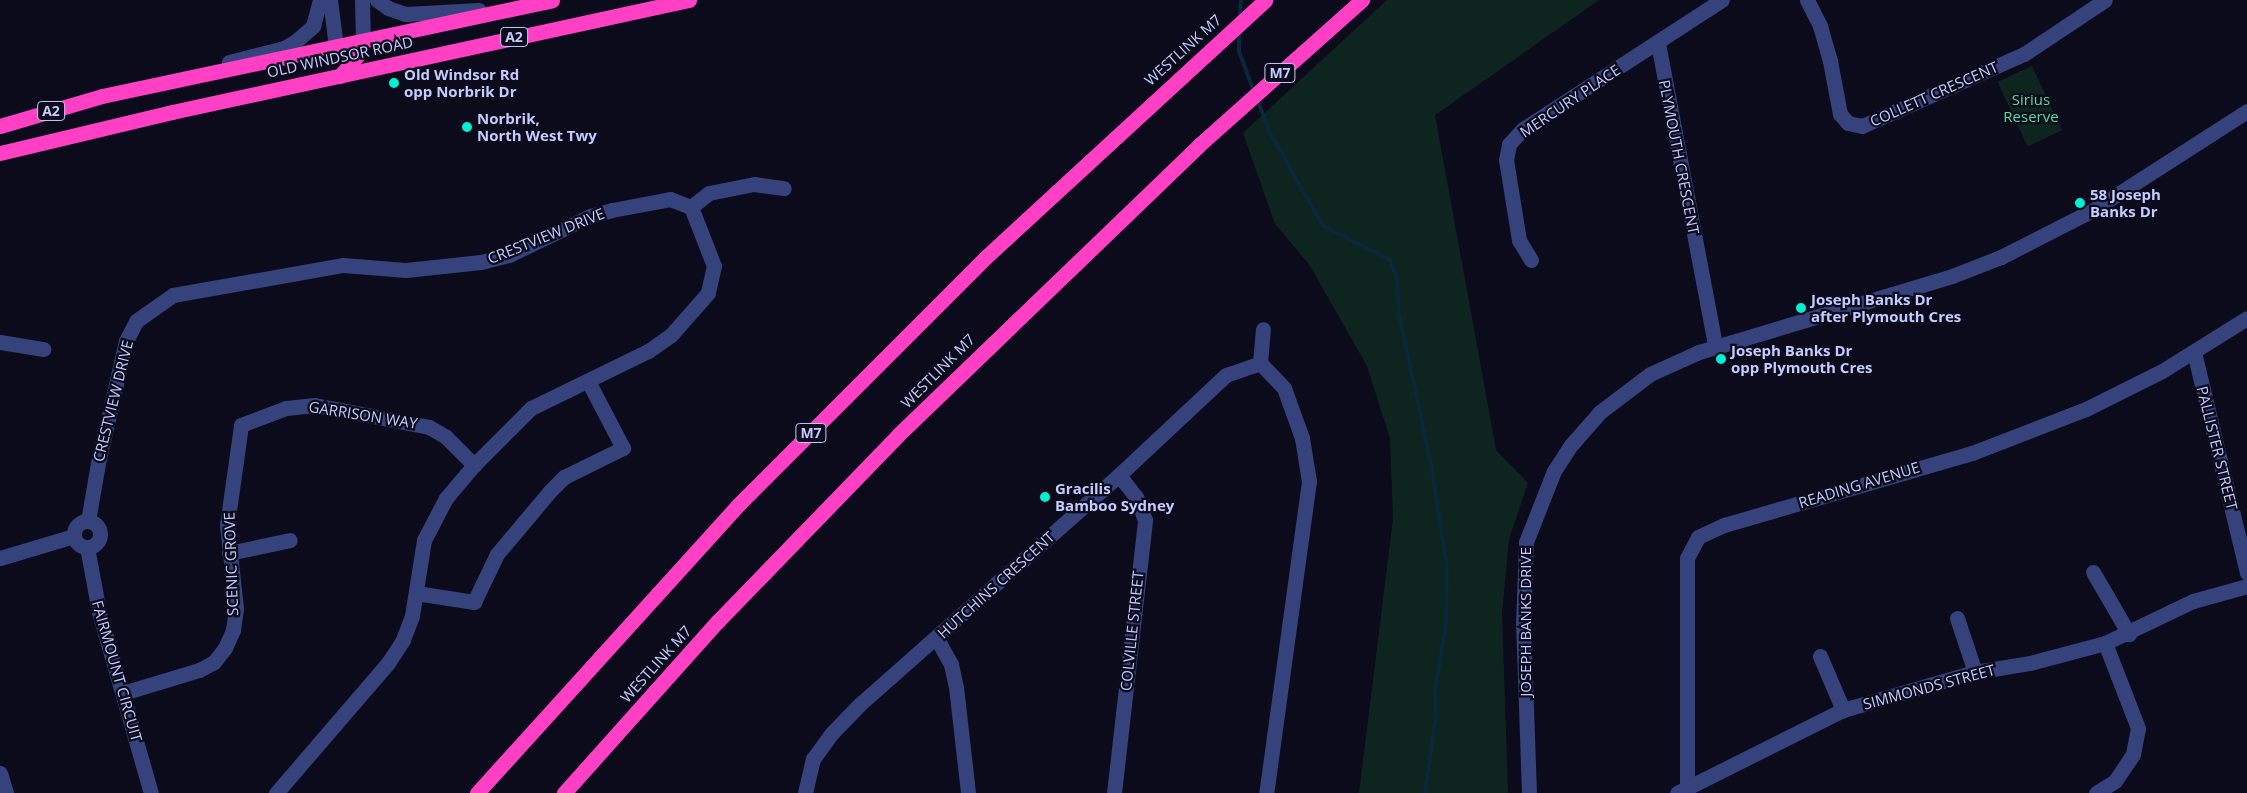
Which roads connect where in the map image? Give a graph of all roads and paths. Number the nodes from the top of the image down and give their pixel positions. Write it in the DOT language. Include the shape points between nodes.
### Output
graph roads {
  1 [pos="320,0"];
  2 [pos="330,0"];
  3 [pos="362,0"];
  4 [pos="377,0"];
  5 [pos="552,0"];
  6 [pos="689,0"];
  7 [pos="1265,0"];
  8 [pos="1362,0"];
  9 [pos="1722,0"];
  10 [pos="1806,0"];
  11 [pos="2105,0"];
  12 [pos="527,6"];
  13 [pos="363,41"];
  14 [pos="1658,43"];
  15 [pos="336,46"];
  16 [pos="340,76"];
  17 [pos="102,96"];
  18 [pos="2247,111"];
  19 [pos="0,126"];
  20 [pos="0,153"];
  21 [pos="784,188"];
  22 [pos="691,207"];
  23 [pos="1531,260"];
  24 [pos="2247,318"];
  25 [pos="1263,329"];
  26 [pos="0,342"];
  27 [pos="1715,346"];
  28 [pos="43,349"];
  29 [pos="2194,352"];
  30 [pos="1260,363"];
  31 [pos="588,381"];
  32 [pos="241,424"];
  33 [pos="474,465"];
  34 [pos="1119,475"];
  35 [pos="88,521"];
  36 [pos="74,536"];
  37 [pos="290,540"];
  38 [pos="87,547"];
  39 [pos="229,553"];
  40 [pos="0,558"];
  41 [pos="2093,572"];
  42 [pos="2247,573"];
  43 [pos="2247,586"];
  44 [pos="416,593"];
  45 [pos="1958,618"];
  46 [pos="2129,634"];
  47 [pos="937,639"];
  48 [pos="2105,644"];
  49 [pos="1820,656"];
  50 [pos="1975,672"];
  51 [pos="123,693"];
  52 [pos="1843,710"];
  53 [pos="0,773"];
  54 [pos="1682,790"];
  55 [pos="6,793"];
  56 [pos="151,793"];
  57 [pos="276,793"];
  58 [pos="476,793"];
  59 [pos="564,793"];
  60 [pos="805,793"];
  61 [pos="968,793"];
  62 [pos="1114,793"];
  63 [pos="1266,793"];
  64 [pos="1529,793"];
  65 [pos="2096,793"];
  1 -- 17 [label="street" via="312,26 284,48"];
  2 -- 15 [label="street"];
  3 -- 13 [label="street"];
  4 -- 12 [label="street" via="394,11 414,14"];
  5 -- 12 [label="highway, OLD WINDSOR ROAD / A2"];
  6 -- 16 [label="highway, OLD WINDSOR ROAD / A2"];
  7 -- 58 [label="highway, WESTLINK M7 / M7" via="986,256 740,504"];
  8 -- 59 [label="highway, WESTLINK M7 / M7" via="1198,146 898,435 718,620"];
  9 -- 14 [label="street"];
  10 -- 11 [label="street, COLLETT CRESCENT" via="1820,26 1840,114 1848,123 1862,126 2024,54"];
  12 -- 13 [label="highway, OLD WINDSOR ROAD / A2"];
  13 -- 15 [label="highway, OLD WINDSOR ROAD / A2"];
  13 -- 16 [label="highway" via="357,56"];
  14 -- 23 [label="street, MERCURY PLACE" via="1523,129 1509,144 1506,160 1519,240"];
  14 -- 27 [label="street, PLYMOUTH CRESCENT"];
  15 -- 16 [label="highway"];
  15 -- 17 [label="highway, OLD WINDSOR ROAD / A2"];
  16 -- 20 [label="highway, OLD WINDSOR ROAD / A2"];
  17 -- 19 [label="highway, OLD WINDSOR ROAD / A2"];
  18 -- 27 [label="street, JOSEPH BANKS DRIVE" via="2093,210 2001,257 1952,276"];
  21 -- 22 [label="street" via="754,184 709,193"];
  22 -- 31 [label="street" via="714,266 708,293 671,335 648,352"];
  22 -- 35 [label="street, CRESTVIEW DRIVE" via="670,199 612,210 590,216 509,255 481,262 406,270 334,266 173,295 136,321 126,341"];
  24 -- 29 [label="street, READING AVENUE"];
  25 -- 30 [label="street"];
  26 -- 28 [label="street"];
  27 -- 64 [label="street, JOSEPH BANKS DRIVE" via="1650,374 1600,412 1571,445 1545,490 1526,542 1523,625"];
  29 -- 42 [label="street, PALLISTER STREET"];
  29 -- 54 [label="street, READING AVENUE" via="2086,409 1972,453 1724,525 1698,538 1686,558"];
  30 -- 34 [label="street, HUTCHINS CRESCENT" via="1226,375"];
  30 -- 63 [label="street" via="1284,388 1302,438 1310,481"];
  31 -- 33 [label="street" via="531,408"];
  31 -- 44 [label="street" via="623,448 564,477 497,554 474,602"];
  32 -- 33 [label="street, GARRISON WAY" via="286,408 315,405 429,427 446,437"];
  32 -- 39 [label="street, SCENIC GROVE" via="230,492"];
  33 -- 44 [label="street" via="446,498 424,540"];
  34 -- 47 [label="street, HUTCHINS CRESCENT"];
  34 -- 62 [label="street, COLVILLE STREET" via="1136,497 1145,520"];
  35 -- 36 [label="street" via="77,526"];
  35 -- 38 [label="street" via="100,532 98,541"];
  36 -- 38 [label="street" via="79,544"];
  36 -- 40 [label="street"];
  37 -- 39 [label="street"];
  38 -- 51 [label="street, FAIRMOUNT CIRCUIT" via="99,612"];
  39 -- 51 [label="street, SCENIC GROVE" via="236,608 233,630 225,648 214,662 199,670"];
  41 -- 46 [label="street"];
  43 -- 46 [label="street, SIMMONDS STREET" via="2193,601"];
  44 -- 57 [label="street" via="403,640 388,663"];
  45 -- 50 [label="street"];
  46 -- 48 [label="street, SIMMONDS STREET"];
  47 -- 60 [label="street, HUTCHINS CRESCENT" via="832,733 813,759"];
  47 -- 61 [label="street" via="950,664 956,687"];
  48 -- 50 [label="street, SIMMONDS STREET" via="2030,663"];
  48 -- 65 [label="street" via="2138,728 2133,754 2115,781"];
  49 -- 52 [label="street"];
  50 -- 52 [label="street, SIMMONDS STREET"];
  51 -- 56 [label="street, FAIRMOUNT CIRCUIT"];
  52 -- 54 [label="street, SIMMONDS STREET"];
  53 -- 55 [label="street"];
}
